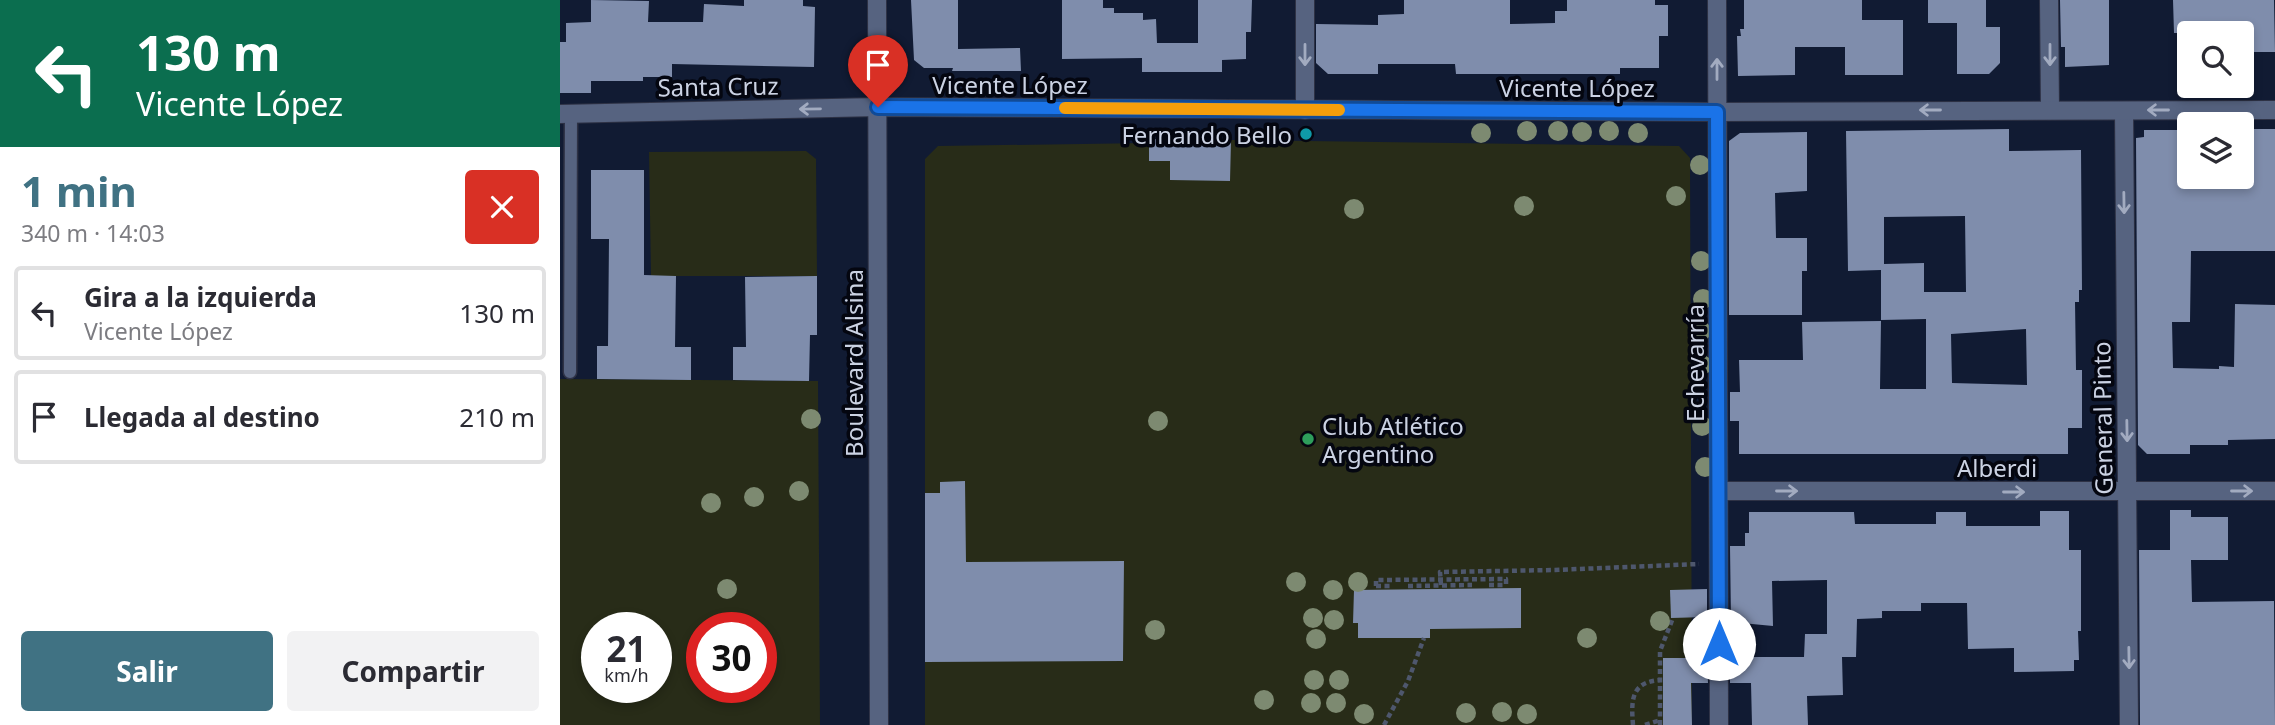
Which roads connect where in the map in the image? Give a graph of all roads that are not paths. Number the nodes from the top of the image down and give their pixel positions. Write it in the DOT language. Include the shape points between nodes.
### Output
graph roads {
  1 [pos="877,0"];
  2 [pos="1305,0"];
  3 [pos="1717,0"];
  4 [pos="2049,0"];
  5 [pos="878,107"];
  6 [pos="2050,109"];
  7 [pos="1305,110"];
  8 [pos="2275,110"];
  9 [pos="2124,111"];
  10 [pos="1717,112"];
  11 [pos="565,114"];
  12 [pos="570,372"];
  13 [pos="1718,491"];
  14 [pos="2275,491"];
  15 [pos="2127,492"];
  16 [pos="879,725"];
  17 [pos="1719,725"];
  18 [pos="2129,725"];
  1 -- 5 [label="street, Boulevard Alsina"];
  2 -- 7 [label="street, one-way"];
  10 -- 3 [label="street, Echevarría, one-way"];
  4 -- 6 [label="street, one-way"];
  5 -- 7 [label="street, Vicente López"];
  5 -- 11 [label="street, Santa Cruz, one-way"];
  5 -- 16 [label="street, Boulevard Alsina"];
  6 -- 9 [label="street, Vicente López"];
  6 -- 10 [label="street, Vicente López, one-way"];
  7 -- 10 [label="street, Vicente López"];
  8 -- 9 [label="street, Vicente López, one-way"];
  9 -- 15 [label="street, General Pinto, one-way"];
  10 -- 13 [label="street, Echevarría"];
  11 -- 12 [label="lane"];
  13 -- 15 [label="street, Alberdi, one-way"];
  13 -- 17 [label="street, Echevarría"];
  15 -- 14 [label="street, Alberdi, one-way"];
  15 -- 18 [label="street, General Pinto, one-way"];
}
